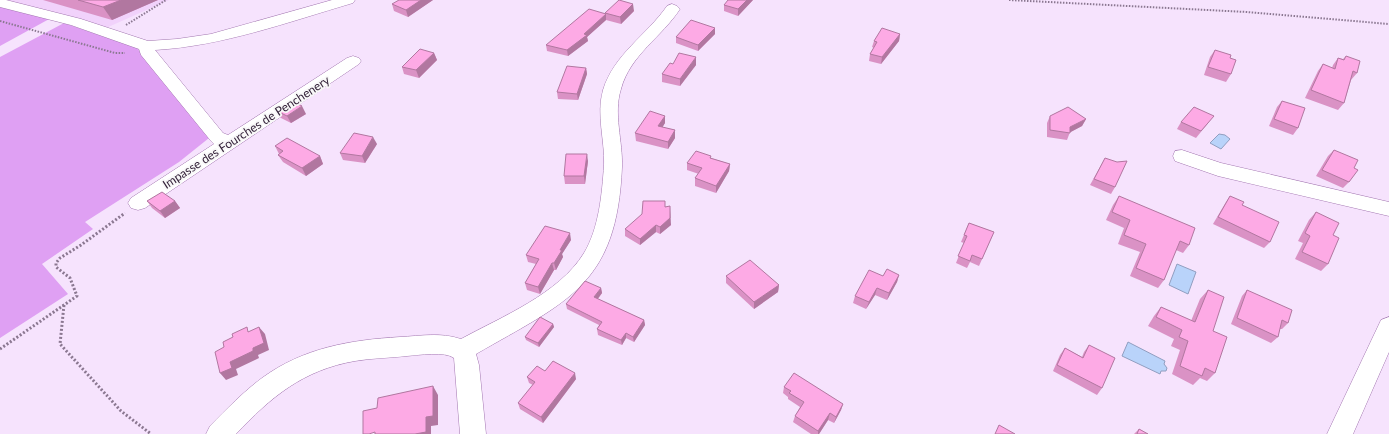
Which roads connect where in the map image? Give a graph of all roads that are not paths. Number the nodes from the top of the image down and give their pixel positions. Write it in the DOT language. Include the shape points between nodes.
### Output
graph roads {
  1 [pos="348,0"];
  2 [pos="0,3"];
  3 [pos="672,9"];
  4 [pos="145,45"];
  5 [pos="353,61"];
  6 [pos="228,144"];
  7 [pos="1182,156"];
  8 [pos="138,203"];
  9 [pos="1389,209"];
  10 [pos="1389,327"];
  11 [pos="462,350"];
  12 [pos="219,434"];
  13 [pos="473,434"];
  14 [pos="1340,434"];
  1 -- 4 [label="street" via="214,38 177,44"];
  2 -- 4 [label="street" via="69,20"];
  3 -- 11 [label="street" via="661,25 633,54 620,72 612,90 608,114 613,164 610,204 601,240 593,257 570,286"];
  4 -- 6 [label="street" via="146,52 217,137"];
  5 -- 6 [label="street, Impasse des Fourches de Penchenery"];
  6 -- 8 [label="street, Impasse des Fourches de Penchenery"];
  7 -- 9 [label="street" via="1218,169"];
  10 -- 14 [label="street"];
  11 -- 12 [label="street" via="448,345 411,346 331,356 275,382"];
  11 -- 13 [label="street" via="466,357"];
}
